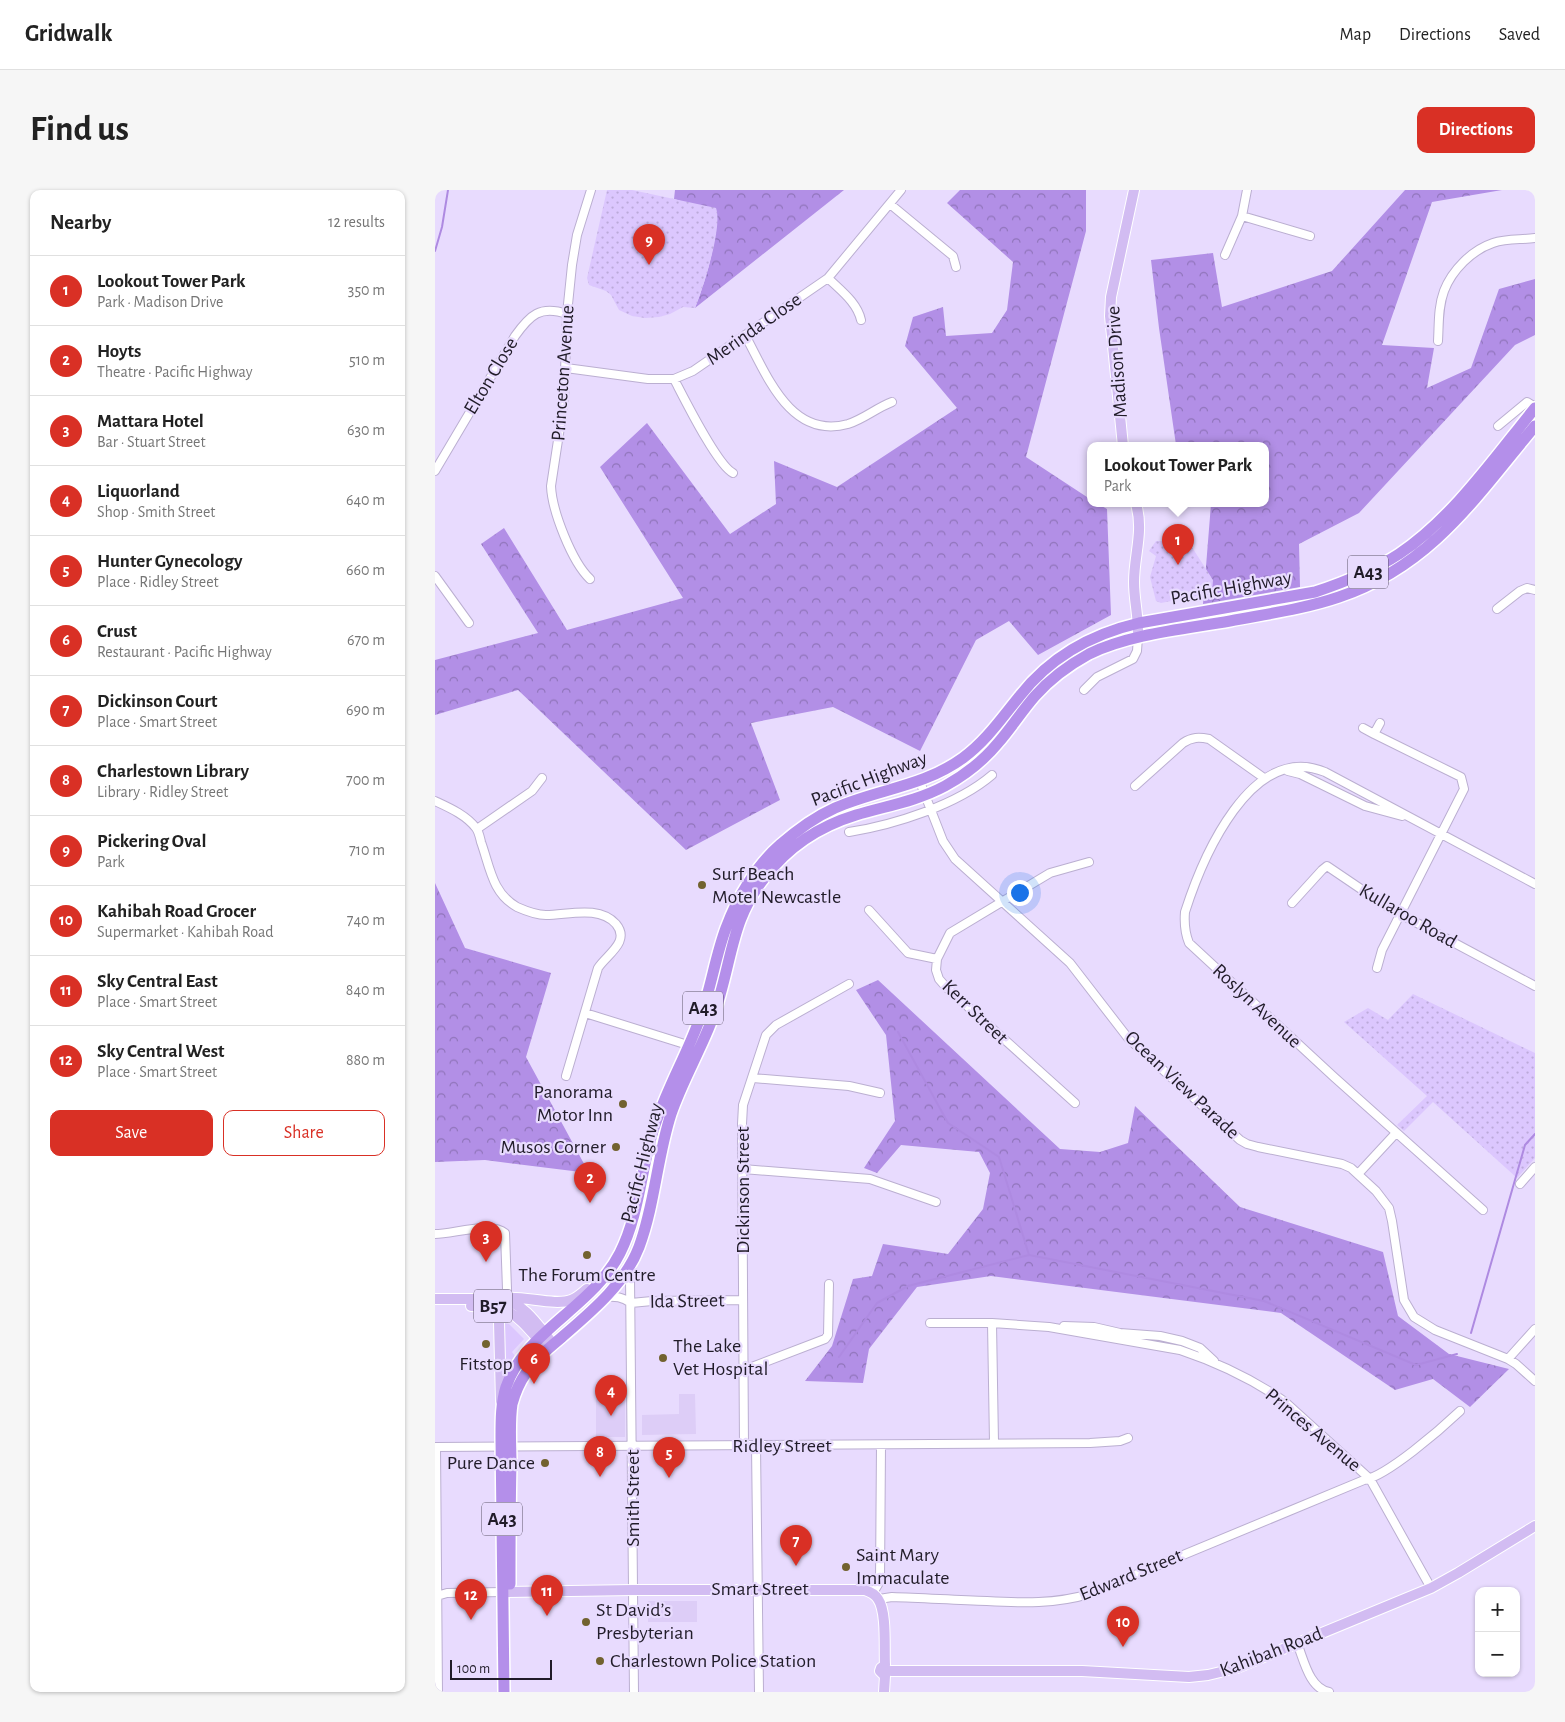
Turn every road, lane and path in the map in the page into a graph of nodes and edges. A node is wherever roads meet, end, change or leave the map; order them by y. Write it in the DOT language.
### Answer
graph roads {
  1 [pos="591,190"];
  2 [pos="901,190"];
  3 [pos="1134,190"];
  4 [pos="1247,190"];
  5 [pos="890,204"];
  6 [pos="1242,216"];
  7 [pos="1310,236"];
  8 [pos="1535,238"];
  9 [pos="1225,255"];
  10 [pos="956,267"];
  11 [pos="828,278"];
  12 [pos="567,314"];
  13 [pos="861,320"];
  14 [pos="745,335"];
  15 [pos="1438,341"];
  16 [pos="566,368"];
  17 [pos="674,379"];
  18 [pos="892,402"];
  19 [pos="1535,408"];
  20 [pos="1498,426"];
  21 [pos="1535,426"];
  22 [pos="1123,442"];
  23 [pos="435,471"];
  24 [pos="733,473"];
  25 [pos="1137,507"];
  26 [pos="435,576"];
  27 [pos="590,580"];
  28 [pos="1531,589"];
  29 [pos="1497,609"];
  30 [pos="469,623"];
  31 [pos="1139,623"];
  32 [pos="1138,637"];
  33 [pos="1084,690"];
  34 [pos="1380,724"];
  35 [pos="1363,728"];
  36 [pos="1375,734"];
  37 [pos="1286,770"];
  38 [pos="992,774"];
  39 [pos="542,778"];
  40 [pos="1265,778"];
  41 [pos="920,782"];
  42 [pos="1135,786"];
  43 [pos="925,795"];
  44 [pos="435,800"];
  45 [pos="931,810"];
  46 [pos="1406,816"];
  47 [pos="477,829"];
  48 [pos="849,832"];
  49 [pos="1441,834"];
  50 [pos="1089,862"];
  51 [pos="1535,884"];
  52 [pos="1001,902"];
  53 [pos="1293,903"];
  54 [pos="869,910"];
  55 [pos="1400,914"];
  56 [pos="937,959"];
  57 [pos="1377,968"];
  58 [pos="849,984"];
  59 [pos="1535,986"];
  60 [pos="585,1013"];
  61 [pos="688,1045"];
  62 [pos="700,1049"];
  63 [pos="566,1076"];
  64 [pos="753,1078"];
  65 [pos="880,1093"];
  66 [pos="1075,1103"];
  67 [pos="1396,1133"];
  68 [pos="1535,1168"];
  69 [pos="743,1170"];
  70 [pos="1358,1174"];
  71 [pos="1520,1184"];
  72 [pos="936,1202"];
  73 [pos="1483,1210"];
  74 [pos="435,1234"];
  75 [pos="633,1260"];
  76 [pos="605,1276"];
  77 [pos="829,1284"];
  78 [pos="605,1297"];
  79 [pos="503,1299"];
  80 [pos="435,1300"];
  81 [pos="743,1300"];
  82 [pos="631,1303"];
  83 [pos="435,1306"];
  84 [pos="485,1306"];
  85 [pos="992,1323"];
  86 [pos="930,1324"];
  87 [pos="1535,1329"];
  88 [pos="542,1337"];
  89 [pos="550,1347"];
  90 [pos="1508,1359"];
  91 [pos="743,1370"];
  92 [pos="1535,1380"];
  93 [pos="502,1404"];
  94 [pos="1460,1412"];
  95 [pos="1128,1438"];
  96 [pos="994,1443"];
  97 [pos="881,1445"];
  98 [pos="506,1446"];
  99 [pos="633,1446"];
  100 [pos="744,1446"];
  101 [pos="756,1446"];
  102 [pos="435,1447"];
  103 [pos="1371,1479"];
  104 [pos="1535,1526"];
  105 [pos="1431,1588"];
  106 [pos="758,1589"];
  107 [pos="633,1590"];
  108 [pos="507,1592"];
  109 [pos="437,1596"];
  110 [pos="876,1596"];
  111 [pos="1297,1643"];
  112 [pos="887,1671"];
  113 [pos="438,1692"];
  114 [pos="504,1692"];
  115 [pos="512,1692"];
  116 [pos="634,1692"];
  117 [pos="759,1692"];
  118 [pos="884,1692"];
  119 [pos="1329,1692"];
  1 -- 12 [label="street, Princeton Avenue"];
  2 -- 5 [label="street, Merinda Close"];
  3 -- 22 [label="main road, Madison Drive"];
  4 -- 6 [label="street"];
  5 -- 10 [label="street"];
  5 -- 11 [label="street, Merinda Close"];
  6 -- 7 [label="street"];
  6 -- 9 [label="street"];
  8 -- 15 [label="street"];
  11 -- 13 [label="street"];
  11 -- 14 [label="street, Merinda Close"];
  12 -- 16 [label="street, Princeton Avenue"];
  12 -- 23 [label="street, Elton Close"];
  14 -- 17 [label="street, Merinda Close"];
  14 -- 18 [label="street"];
  16 -- 17 [label="street, Merinda Close"];
  16 -- 27 [label="street, Princeton Avenue"];
  17 -- 24 [label="street"];
  19 -- 20 [label="street, Pacific Highway"];
  19 -- 31 [label="highway, Pacific Highway / A43"];
  21 -- 32 [label="highway, Pacific Highway / A43"];
  25 -- 31 [label="main road"];
  26 -- 30 [label="street"];
  28 -- 29 [label="street"];
  31 -- 32 [label="main road"];
  31 -- 41 [label="highway, Pacific Highway / A43"];
  32 -- 33 [label="street"];
  32 -- 43 [label="highway, Pacific Highway / A43"];
  34 -- 36 [label="street"];
  35 -- 36 [label="street"];
  36 -- 49 [label="street"];
  37 -- 40 [label="street, Roslyn Avenue"];
  37 -- 46 [label="street, Roslyn Avenue"];
  37 -- 46 [label="street, Roslyn Avenue"];
  38 -- 45 [label="street"];
  39 -- 47 [label="street"];
  40 -- 42 [label="street"];
  40 -- 67 [label="street, Roslyn Avenue"];
  41 -- 43 [label="street, Ocean View Parade"];
  41 -- 61 [label="highway, Pacific Highway / A43"];
  43 -- 45 [label="street, Ocean View Parade"];
  43 -- 62 [label="highway, Pacific Highway / A43"];
  44 -- 47 [label="street"];
  45 -- 48 [label="street"];
  45 -- 52 [label="street, Ocean View Parade"];
  46 -- 49 [label="street, Roslyn Avenue"];
  47 -- 60 [label="street"];
  49 -- 51 [label="street, Roslyn Avenue"];
  49 -- 55 [label="street"];
  50 -- 52 [label="street, Kerr Street"];
  52 -- 56 [label="street, Kerr Street"];
  52 -- 70 [label="street, Ocean View Parade"];
  53 -- 55 [label="street, Kullaroo Road"];
  54 -- 56 [label="street"];
  55 -- 57 [label="street"];
  55 -- 59 [label="street, Kullaroo Road"];
  56 -- 66 [label="street, Kerr Street"];
  58 -- 64 [label="street, Dickinson Street"];
  60 -- 61 [label="street"];
  60 -- 63 [label="street"];
  61 -- 62 [label="street"];
  61 -- 76 [label="highway, Pacific Highway / A43"];
  62 -- 75 [label="highway, Pacific Highway / A43"];
  64 -- 65 [label="street"];
  64 -- 69 [label="street, Dickinson Street"];
  67 -- 70 [label="street"];
  67 -- 73 [label="street, Roslyn Avenue"];
  68 -- 71 [label="street"];
  69 -- 72 [label="street"];
  69 -- 81 [label="street, Dickinson Street"];
  70 -- 90 [label="street, Ocean View Parade"];
  74 -- 79 [label="street"];
  75 -- 78 [label="highway, Pacific Highway / A43"];
  75 -- 82 [label="street, Smith Street"];
  76 -- 79 [label="main road"];
  76 -- 88 [label="highway, Pacific Highway / A43"];
  77 -- 91 [label="street"];
  78 -- 82 [label="street"];
  78 -- 89 [label="highway, Pacific Highway / A43"];
  79 -- 80 [label="main road, B57"];
  79 -- 88 [label="main road, B57"];
  81 -- 82 [label="street, Ida Street"];
  81 -- 91 [label="street, Dickinson Street"];
  82 -- 99 [label="street, Smith Street"];
  83 -- 84 [label="main road, B57"];
  84 -- 88 [label="main road, B57"];
  84 -- 93 [label="main road"];
  85 -- 86 [label="street, Princes Avenue"];
  85 -- 96 [label="street"];
  85 -- 103 [label="street, Princes Avenue"];
  87 -- 90 [label="street"];
  88 -- 89 [label="main road, B57"];
  88 -- 93 [label="highway, Pacific Highway / A43"];
  89 -- 98 [label="highway, Pacific Highway / A43"];
  90 -- 92 [label="street, Ocean View Parade"];
  91 -- 100 [label="street, Dickinson Street"];
  93 -- 98 [label="highway, Pacific Highway / A43"];
  94 -- 103 [label="street, Edward Street"];
  95 -- 96 [label="street, Ridley Street"];
  96 -- 97 [label="street, Ridley Street"];
  97 -- 101 [label="street, Ridley Street"];
  97 -- 110 [label="street"];
  98 -- 99 [label="street, Ridley Street"];
  98 -- 102 [label="street, Ridley Street"];
  98 -- 108 [label="highway, Pacific Highway / A43"];
  99 -- 100 [label="street, Ridley Street"];
  99 -- 107 [label="street, Smith Street"];
  100 -- 101 [label="street, Ridley Street"];
  101 -- 106 [label="street"];
  102 -- 109 [label="street"];
  103 -- 105 [label="street, Princes Avenue"];
  103 -- 110 [label="street, Edward Street"];
  104 -- 105 [label="main road, Kahibah Road"];
  105 -- 111 [label="main road, Kahibah Road"];
  106 -- 107 [label="main road, Smart Street"];
  106 -- 110 [label="main road, Smart Street"];
  106 -- 117 [label="street"];
  107 -- 108 [label="main road, Smart Street"];
  107 -- 116 [label="street, Smith Street"];
  108 -- 109 [label="street, Smart Street"];
  108 -- 114 [label="highway, Pacific Highway / A43"];
  108 -- 115 [label="highway, Pacific Highway / A43"];
  109 -- 113 [label="street"];
  110 -- 112 [label="main road"];
  111 -- 112 [label="main road, Kahibah Road"];
  111 -- 119 [label="street"];
  112 -- 118 [label="main road"];
}
